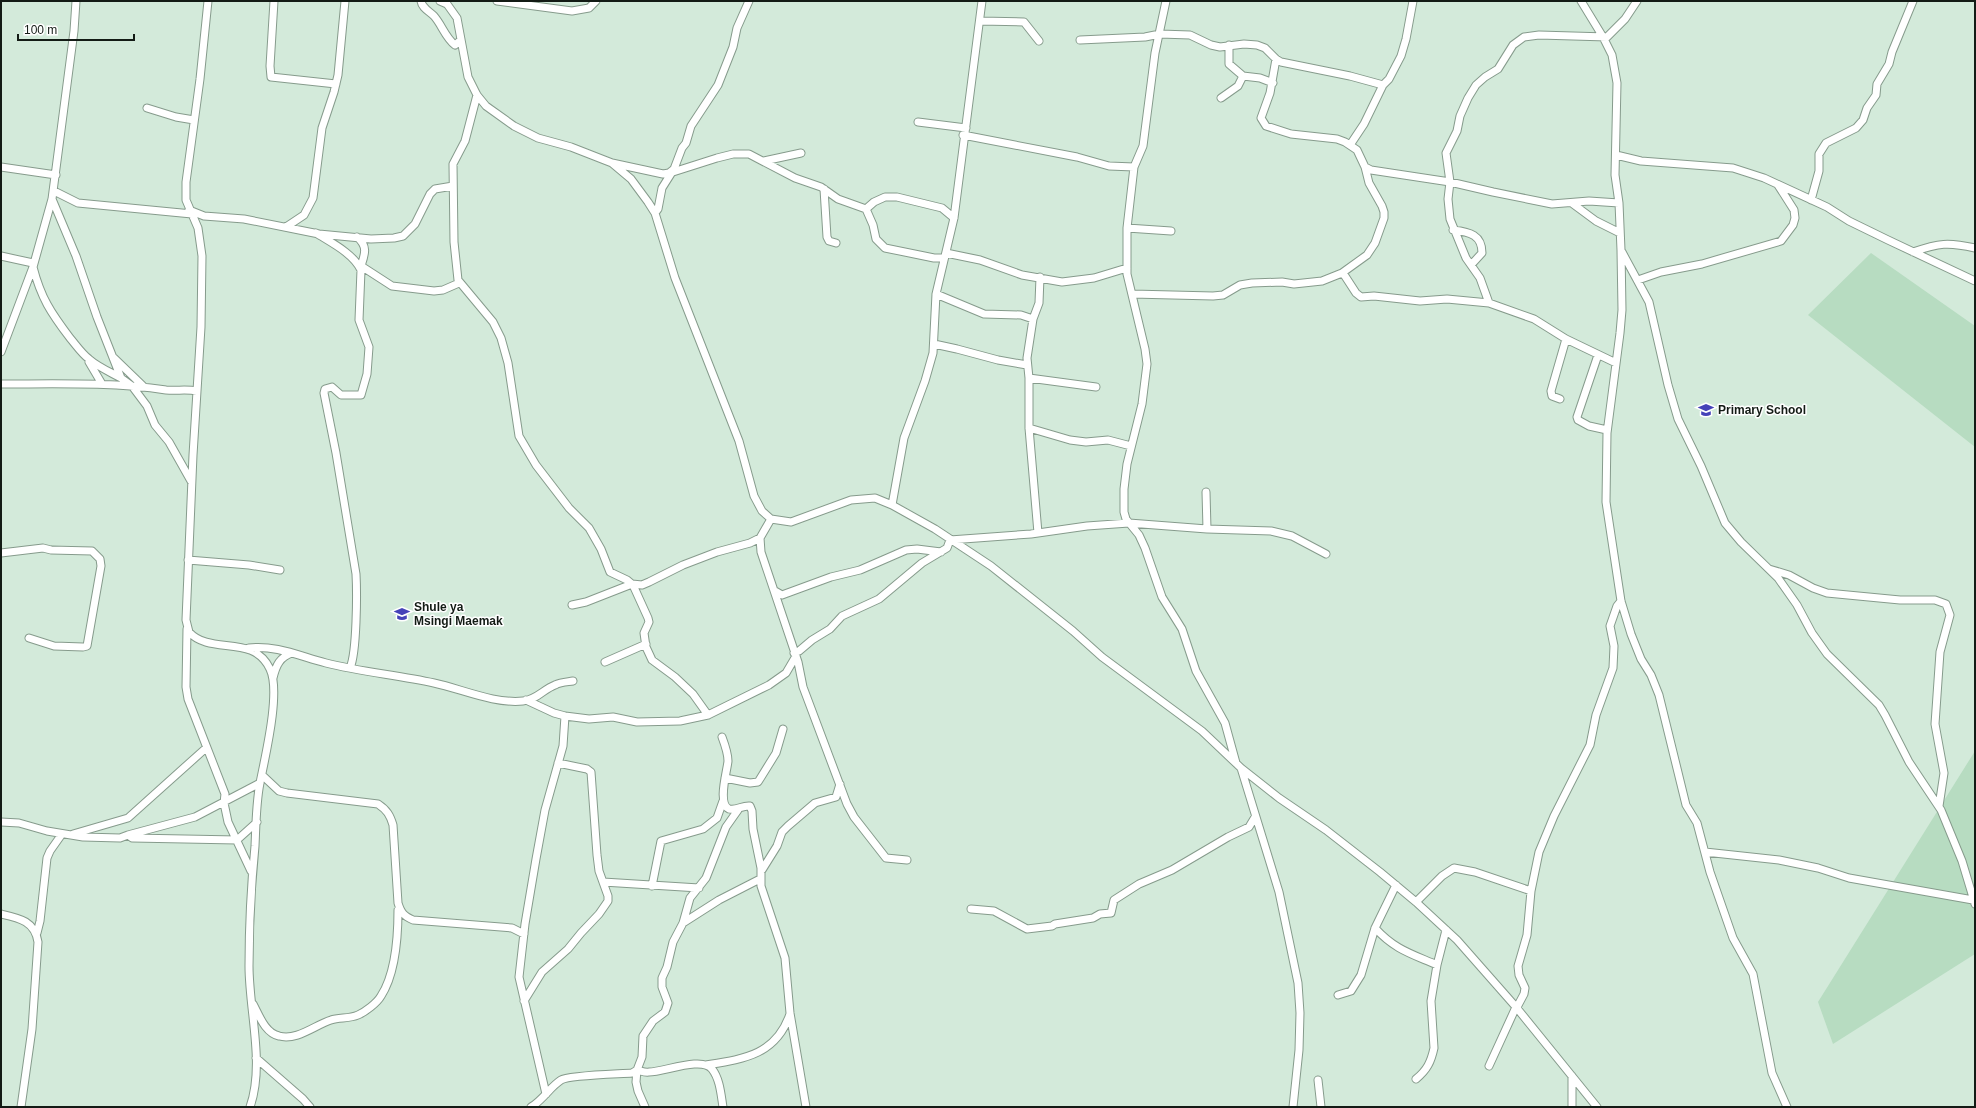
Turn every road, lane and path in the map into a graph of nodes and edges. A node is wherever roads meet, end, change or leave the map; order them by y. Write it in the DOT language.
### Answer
graph roads {
  1 [pos="76,1"];
  2 [pos="208,1"];
  3 [pos="274,1"];
  4 [pos="345,1"];
  5 [pos="421,1"];
  6 [pos="440,1"];
  7 [pos="497,1"];
  8 [pos="596,1"];
  9 [pos="749,1"];
  10 [pos="982,1"];
  11 [pos="1166,1"];
  12 [pos="1414,1"];
  13 [pos="1581,1"];
  14 [pos="1637,1"];
  15 [pos="1913,1"];
  16 [pos="980,21"];
  17 [pos="1160,34"];
  18 [pos="1603,37"];
  19 [pos="461,40"];
  20 [pos="1080,40"];
  21 [pos="1039,41"];
  22 [pos="1229,45"];
  23 [pos="1276,59"];
  24 [pos="1243,76"];
  25 [pos="1273,83"];
  26 [pos="336,84"];
  27 [pos="1383,85"];
  28 [pos="477,95"];
  29 [pos="1221,98"];
  30 [pos="148,108"];
  31 [pos="194,120"];
  32 [pos="918,122"];
  33 [pos="966,128"];
  34 [pos="963,135"];
  35 [pos="1350,145"];
  36 [pos="801,152"];
  37 [pos="1616,155"];
  38 [pos="764,161"];
  39 [pos="612,164"];
  40 [pos="1,167"];
  41 [pos="1364,167"];
  42 [pos="1134,168"];
  43 [pos="674,171"];
  44 [pos="56,175"];
  45 [pos="1450,182"];
  46 [pos="1778,185"];
  47 [pos="453,186"];
  48 [pos="824,189"];
  49 [pos="54,191"];
  50 [pos="52,199"];
  51 [pos="1811,200"];
  52 [pos="1619,203"];
  53 [pos="1573,204"];
  54 [pos="866,209"];
  55 [pos="191,212"];
  56 [pos="655,213"];
  57 [pos="954,218"];
  58 [pos="286,227"];
  59 [pos="1127,228"];
  60 [pos="1453,230"];
  61 [pos="1171,231"];
  62 [pos="316,233"];
  63 [pos="1620,233"];
  64 [pos="357,237"];
  65 [pos="836,243"];
  66 [pos="1975,248"];
  67 [pos="1621,250"];
  68 [pos="1913,252"];
  69 [pos="945,255"];
  70 [pos="1,256"];
  71 [pos="33,265"];
  72 [pos="360,265"];
  73 [pos="1471,265"];
  74 [pos="1127,268"];
  75 [pos="1343,273"];
  76 [pos="1040,277"];
  77 [pos="1638,280"];
  78 [pos="1975,281"];
  79 [pos="459,283"];
  80 [pos="936,294"];
  81 [pos="1132,294"];
  82 [pos="1489,303"];
  83 [pos="1033,318"];
  84 [pos="1566,339"];
  85 [pos="934,344"];
  86 [pos="1,352"];
  87 [pos="1598,355"];
  88 [pos="87,358"];
  89 [pos="114,358"];
  90 [pos="1616,363"];
  91 [pos="1027,365"];
  92 [pos="121,378"];
  93 [pos="1029,378"];
  94 [pos="1,384"];
  95 [pos="102,384"];
  96 [pos="132,386"];
  97 [pos="144,386"];
  98 [pos="1096,387"];
  99 [pos="197,391"];
  100 [pos="1560,399"];
  101 [pos="1029,428"];
  102 [pos="1607,430"];
  103 [pos="1131,446"];
  104 [pos="192,483"];
  105 [pos="1206,492"];
  106 [pos="892,505"];
  107 [pos="772,520"];
  108 [pos="1130,524"];
  109 [pos="1207,529"];
  110 [pos="1038,533"];
  111 [pos="760,538"];
  112 [pos="950,540"];
  113 [pos="941,552"];
  114 [pos="1,553"];
  115 [pos="1326,554"];
  116 [pos="188,560"];
  117 [pos="1767,568"];
  118 [pos="280,570"];
  119 [pos="632,584"];
  120 [pos="774,591"];
  121 [pos="1621,601"];
  122 [pos="572,605"];
  123 [pos="187,629"];
  124 [pos="30,638"];
  125 [pos="646,644"];
  126 [pos="246,648"];
  127 [pos="292,653"];
  128 [pos="795,654"];
  129 [pos="604,662"];
  130 [pos="350,668"];
  131 [pos="273,678"];
  132 [pos="573,681"];
  133 [pos="526,700"];
  134 [pos="708,715"];
  135 [pos="566,716"];
  136 [pos="783,729"];
  137 [pos="722,738"];
  138 [pos="206,748"];
  139 [pos="558,763"];
  140 [pos="1238,765"];
  141 [pos="262,775"];
  142 [pos="725,778"];
  143 [pos="260,783"];
  144 [pos="840,784"];
  145 [pos="723,800"];
  146 [pos="224,803"];
  147 [pos="1939,806"];
  148 [pos="726,808"];
  149 [pos="738,810"];
  150 [pos="1255,817"];
  151 [pos="1,822"];
  152 [pos="257,822"];
  153 [pos="726,826"];
  154 [pos="66,834"];
  155 [pos="128,835"];
  156 [pos="237,840"];
  157 [pos="1705,852"];
  158 [pos="907,860"];
  159 [pos="252,874"];
  160 [pos="761,876"];
  161 [pos="603,882"];
  162 [pos="1396,885"];
  163 [pos="652,886"];
  164 [pos="699,888"];
  165 [pos="1530,891"];
  166 [pos="1416,902"];
  167 [pos="1974,902"];
  168 [pos="398,903"];
  169 [pos="971,909"];
  170 [pos="1,914"];
  171 [pos="683,923"];
  172 [pos="1375,928"];
  173 [pos="1446,930"];
  174 [pos="37,933"];
  175 [pos="524,934"];
  176 [pos="1437,965"];
  177 [pos="1338,995"];
  178 [pos="252,1001"];
  179 [pos="524,1001"];
  180 [pos="1516,1008"];
  181 [pos="790,1013"];
  182 [pos="256,1058"];
  183 [pos="706,1065"];
  184 [pos="1489,1066"];
  185 [pos="637,1070"];
  186 [pos="1572,1076"];
  187 [pos="1416,1079"];
  188 [pos="1318,1080"];
  189 [pos="546,1094"];
  190 [pos="309,1106"];
  191 [pos="21,1107"];
  192 [pos="250,1107"];
  193 [pos="531,1107"];
  194 [pos="645,1107"];
  195 [pos="723,1107"];
  196 [pos="806,1107"];
  197 [pos="1293,1107"];
  198 [pos="1321,1107"];
  199 [pos="1572,1107"];
  200 [pos="1597,1107"];
  201 [pos="1787,1107"];
  1 -- 44 [label="street"];
  2 -- 31 [label="street"];
  3 -- 26 [label="street"];
  4 -- 26 [label="street"];
  5 -- 19 [label="street"];
  6 -- 19 [label="street"];
  7 -- 8 [label="street"];
  9 -- 43 [label="street"];
  10 -- 16 [label="street"];
  11 -- 17 [label="street"];
  12 -- 27 [label="street"];
  13 -- 18 [label="street"];
  14 -- 18 [label="street"];
  15 -- 51 [label="street"];
  16 -- 21 [label="street"];
  16 -- 33 [label="street"];
  17 -- 20 [label="street"];
  17 -- 22 [label="street"];
  17 -- 42 [label="street"];
  18 -- 37 [label="street"];
  18 -- 45 [label="street"];
  19 -- 28 [label="street"];
  22 -- 23 [label="street"];
  22 -- 24 [label="street"];
  23 -- 25 [label="street"];
  23 -- 27 [label="street"];
  24 -- 25 [label="street"];
  24 -- 29 [label="street"];
  25 -- 35 [label="street"];
  26 -- 58 [label="street"];
  27 -- 35 [label="street"];
  28 -- 39 [label="street"];
  28 -- 47 [label="street"];
  30 -- 31 [label="street"];
  31 -- 55 [label="street"];
  32 -- 33 [label="street"];
  33 -- 34 [label="street"];
  34 -- 42 [label="street"];
  34 -- 57 [label="street"];
  35 -- 41 [label="street"];
  36 -- 38 [label="street"];
  37 -- 46 [label="street"];
  37 -- 52 [label="street"];
  38 -- 43 [label="street"];
  38 -- 48 [label="street"];
  39 -- 43 [label="street"];
  39 -- 56 [label="street"];
  40 -- 44 [label="street"];
  41 -- 45 [label="street"];
  41 -- 75 [label="street"];
  42 -- 59 [label="street"];
  43 -- 56 [label="street"];
  44 -- 49 [label="street"];
  45 -- 53 [label="street"];
  45 -- 60 [label="street"];
  46 -- 51 [label="street"];
  46 -- 77 [label="street"];
  47 -- 64 [label="street"];
  47 -- 79 [label="street"];
  48 -- 54 [label="street"];
  48 -- 65 [label="street"];
  49 -- 50 [label="street"];
  49 -- 55 [label="street"];
  50 -- 71 [label="street"];
  50 -- 89 [label="street"];
  51 -- 68 [label="street"];
  52 -- 53 [label="street"];
  52 -- 63 [label="street"];
  53 -- 63 [label="street"];
  54 -- 57 [label="street"];
  54 -- 69 [label="street"];
  55 -- 58 [label="street"];
  55 -- 99 [label="street"];
  56 -- 107 [label="street"];
  57 -- 69 [label="street"];
  58 -- 62 [label="street"];
  59 -- 61 [label="street"];
  59 -- 74 [label="street"];
  60 -- 73 [label="street"];
  60 -- 73 [label="street"];
  62 -- 64 [label="street"];
  62 -- 72 [label="street"];
  63 -- 67 [label="street"];
  64 -- 72 [label="street"];
  66 -- 68 [label="street"];
  67 -- 77 [label="street"];
  67 -- 90 [label="street"];
  68 -- 78 [label="street"];
  69 -- 76 [label="street"];
  69 -- 80 [label="street"];
  70 -- 71 [label="street"];
  71 -- 86 [label="street"];
  71 -- 88 [label="street"];
  72 -- 79 [label="street"];
  72 -- 130 [label="street"];
  73 -- 82 [label="street"];
  74 -- 76 [label="street"];
  74 -- 81 [label="street"];
  75 -- 81 [label="street"];
  75 -- 82 [label="street"];
  76 -- 83 [label="street"];
  77 -- 117 [label="street"];
  79 -- 119 [label="street"];
  80 -- 83 [label="street"];
  80 -- 85 [label="street"];
  81 -- 103 [label="street"];
  82 -- 84 [label="street"];
  83 -- 91 [label="street"];
  84 -- 87 [label="street"];
  84 -- 100 [label="street"];
  85 -- 91 [label="street"];
  85 -- 106 [label="street"];
  87 -- 90 [label="street"];
  87 -- 102 [label="street"];
  88 -- 92 [label="street"];
  88 -- 95 [label="street"];
  89 -- 92 [label="street"];
  89 -- 97 [label="street"];
  90 -- 102 [label="street"];
  91 -- 93 [label="street"];
  92 -- 96 [label="street"];
  93 -- 98 [label="street"];
  93 -- 101 [label="street"];
  94 -- 95 [label="street"];
  95 -- 96 [label="street"];
  96 -- 97 [label="street"];
  96 -- 104 [label="street"];
  97 -- 99 [label="street"];
  99 -- 104 [label="street"];
  101 -- 103 [label="street"];
  101 -- 110 [label="street"];
  102 -- 121 [label="street"];
  103 -- 108 [label="street"];
  104 -- 116 [label="street"];
  105 -- 109 [label="street"];
  106 -- 107 [label="street"];
  106 -- 112 [label="street"];
  107 -- 111 [label="street"];
  108 -- 109 [label="street"];
  108 -- 110 [label="street"];
  108 -- 140 [label="street"];
  109 -- 115 [label="street"];
  110 -- 112 [label="street"];
  111 -- 119 [label="street"];
  111 -- 120 [label="street"];
  112 -- 113 [label="street"];
  112 -- 140 [label="street"];
  113 -- 120 [label="street"];
  113 -- 128 [label="street"];
  114 -- 124 [label="street"];
  116 -- 118 [label="street"];
  116 -- 123 [label="street"];
  117 -- 147 [label="street"];
  117 -- 147 [label="street"];
  119 -- 122 [label="street"];
  119 -- 125 [label="street"];
  120 -- 128 [label="street"];
  121 -- 157 [label="street"];
  121 -- 165 [label="street"];
  123 -- 126 [label="street"];
  123 -- 138 [label="street"];
  125 -- 129 [label="street"];
  125 -- 134 [label="street"];
  126 -- 127 [label="street"];
  126 -- 131 [label="street"];
  127 -- 130 [label="street"];
  127 -- 131 [label="street"];
  128 -- 134 [label="street"];
  128 -- 144 [label="street"];
  130 -- 133 [label="street"];
  131 -- 141 [label="street"];
  132 -- 133 [label="street"];
  133 -- 135 [label="street"];
  134 -- 135 [label="street"];
  135 -- 139 [label="street"];
  136 -- 142 [label="street"];
  137 -- 142 [label="street"];
  138 -- 146 [label="street"];
  138 -- 154 [label="street"];
  139 -- 161 [label="street"];
  139 -- 175 [label="street"];
  140 -- 150 [label="street"];
  140 -- 162 [label="street"];
  141 -- 143 [label="street"];
  141 -- 168 [label="street"];
  142 -- 145 [label="street"];
  143 -- 146 [label="street"];
  143 -- 152 [label="street"];
  144 -- 158 [label="street"];
  144 -- 160 [label="street"];
  145 -- 148 [label="street"];
  145 -- 163 [label="street"];
  146 -- 155 [label="street"];
  146 -- 156 [label="street"];
  147 -- 167 [label="street"];
  148 -- 149 [label="street"];
  148 -- 153 [label="street"];
  149 -- 153 [label="street"];
  149 -- 160 [label="street"];
  150 -- 169 [label="street"];
  150 -- 197 [label="street"];
  151 -- 154 [label="street"];
  152 -- 156 [label="street"];
  152 -- 159 [label="street"];
  153 -- 164 [label="street"];
  154 -- 155 [label="street"];
  154 -- 174 [label="street"];
  155 -- 156 [label="street"];
  156 -- 159 [label="street"];
  157 -- 167 [label="street"];
  157 -- 201 [label="street"];
  159 -- 178 [label="street"];
  160 -- 171 [label="street"];
  160 -- 181 [label="street"];
  161 -- 163 [label="street"];
  161 -- 179 [label="street"];
  162 -- 166 [label="street"];
  162 -- 172 [label="street"];
  163 -- 164 [label="street"];
  164 -- 171 [label="street"];
  165 -- 166 [label="street"];
  165 -- 180 [label="street"];
  166 -- 173 [label="street"];
  168 -- 175 [label="street"];
  168 -- 178 [label="street"];
  170 -- 174 [label="street"];
  171 -- 185 [label="street"];
  172 -- 176 [label="street"];
  172 -- 177 [label="street"];
  173 -- 176 [label="street"];
  173 -- 180 [label="street"];
  174 -- 191 [label="street"];
  175 -- 179 [label="street"];
  176 -- 187 [label="street"];
  178 -- 182 [label="street"];
  179 -- 189 [label="street"];
  180 -- 184 [label="street"];
  180 -- 186 [label="street"];
  181 -- 183 [label="street"];
  181 -- 196 [label="street"];
  182 -- 190 [label="street"];
  182 -- 192 [label="street"];
  183 -- 185 [label="street"];
  183 -- 195 [label="street"];
  185 -- 189 [label="street"];
  185 -- 194 [label="street"];
  186 -- 199 [label="street"];
  186 -- 200 [label="street"];
  188 -- 198 [label="street"];
  189 -- 193 [label="street"];
}
